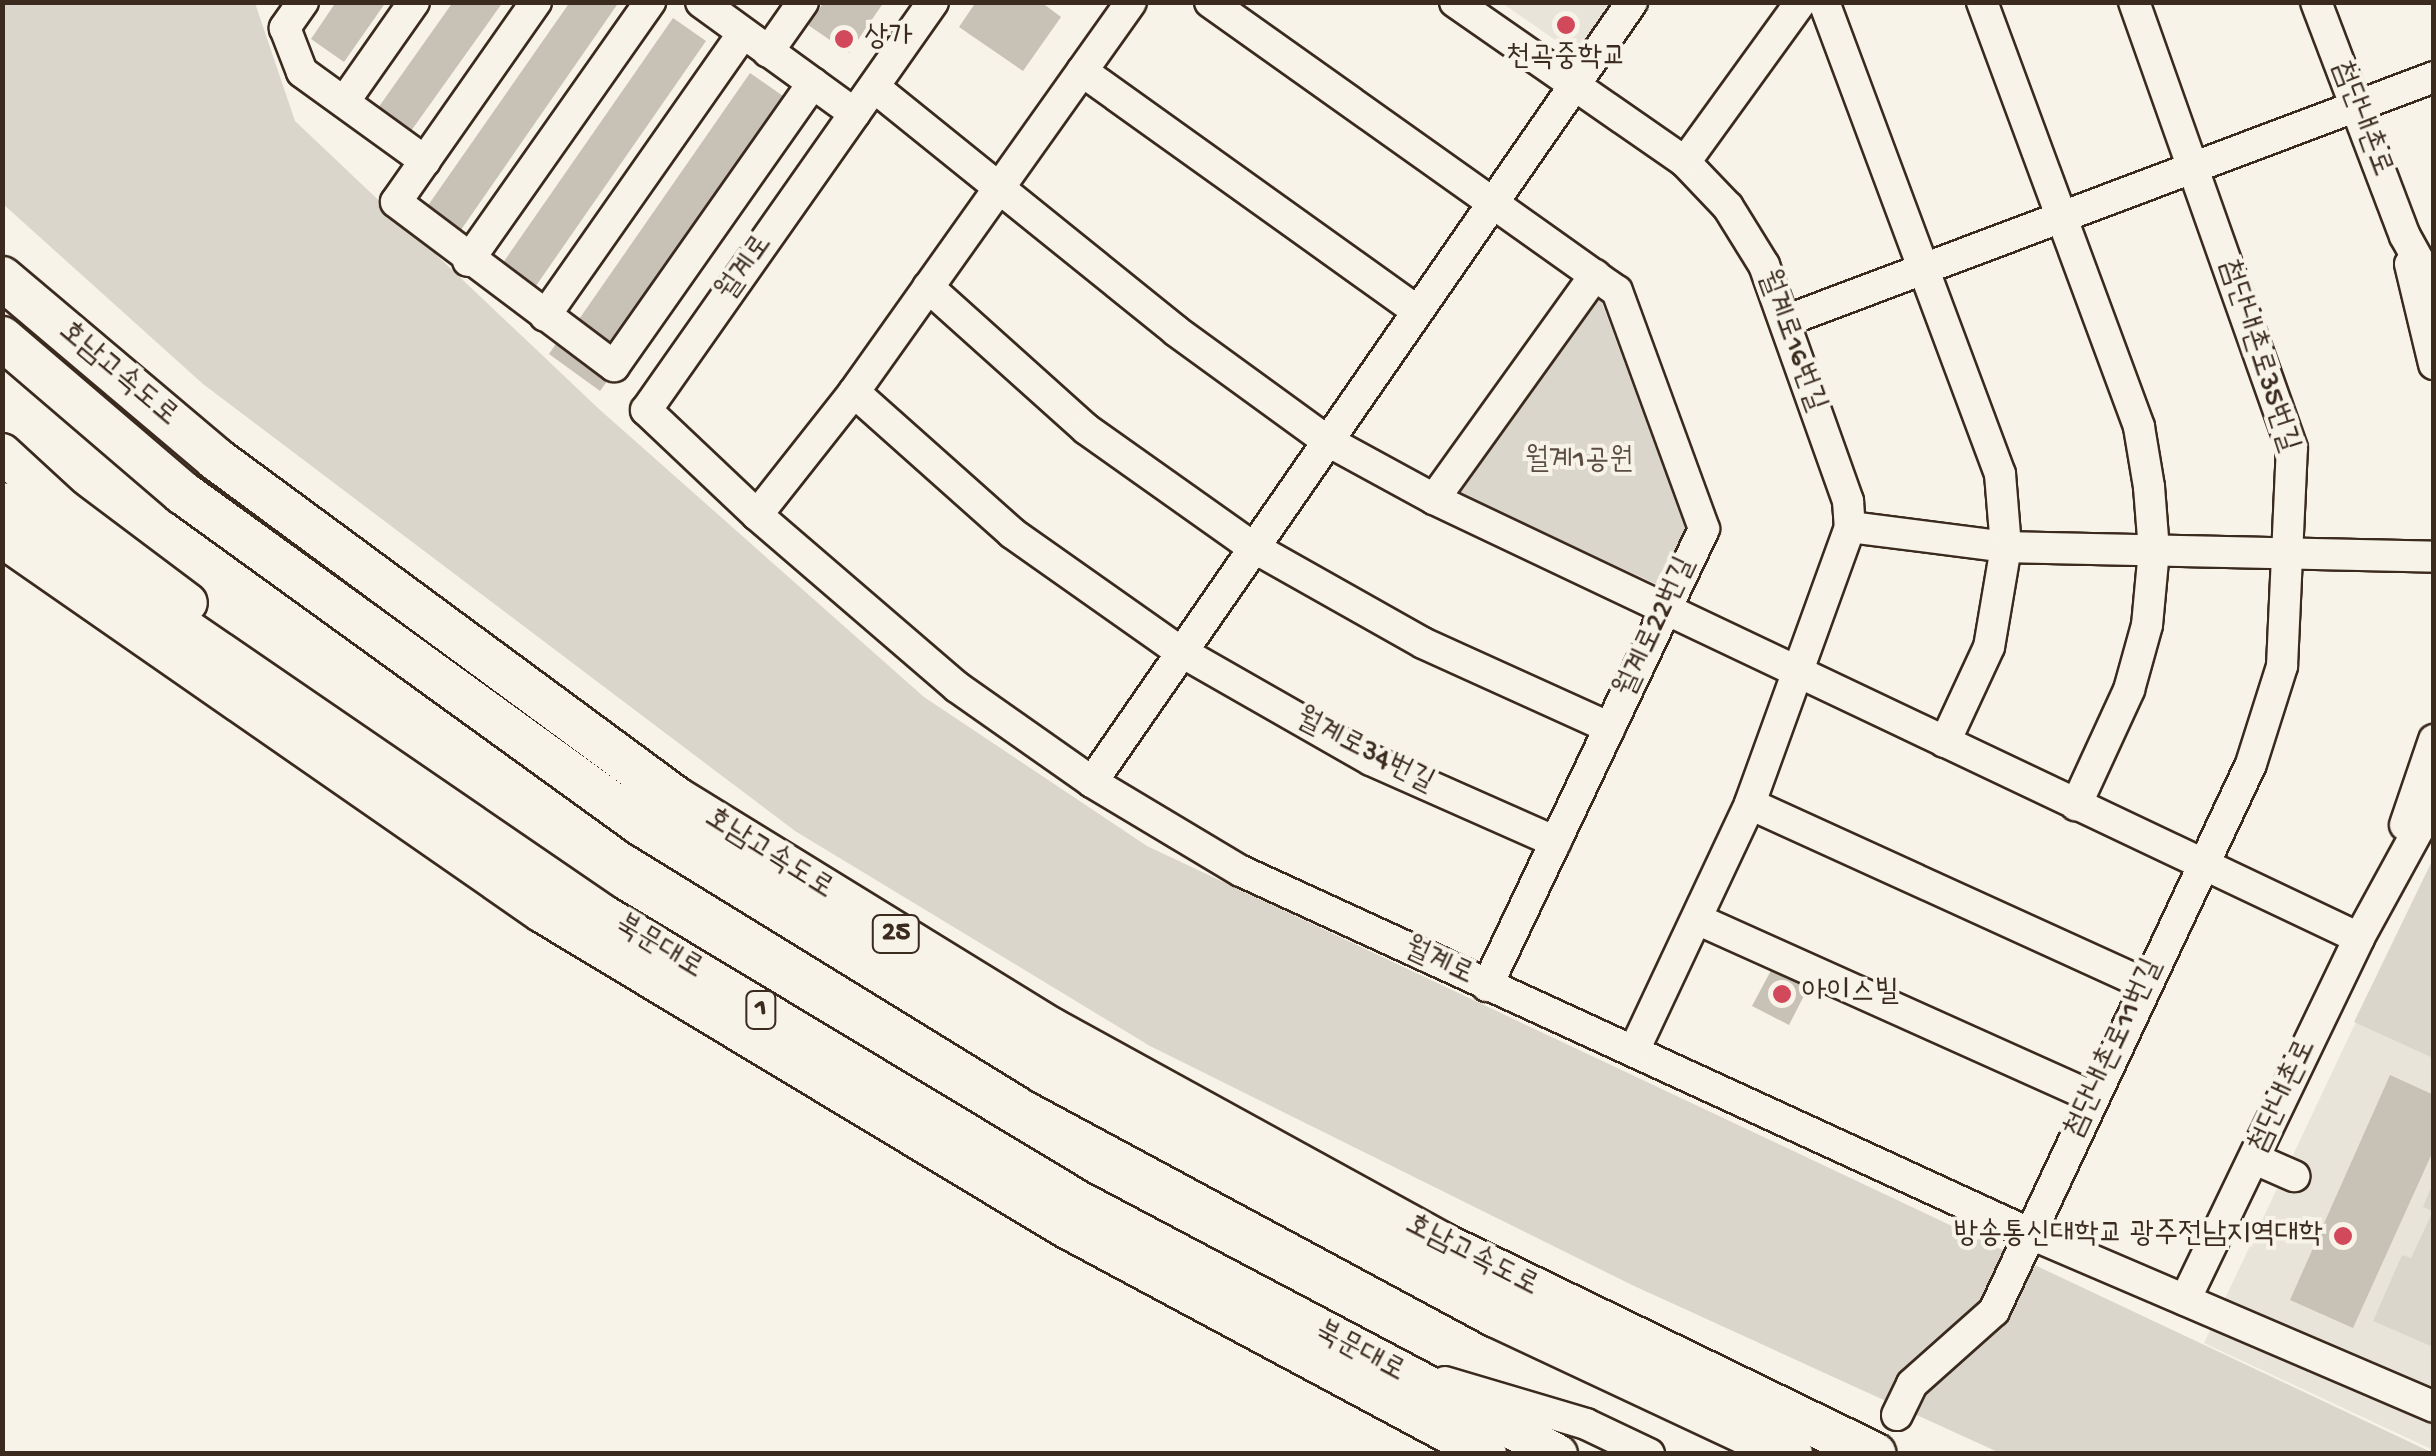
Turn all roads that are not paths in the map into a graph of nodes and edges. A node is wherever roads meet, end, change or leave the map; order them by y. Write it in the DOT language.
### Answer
graph roads {
  1 [pos="304,2"];
  2 [pos="414,2"];
  3 [pos="536,2"];
  4 [pos="650,2"];
  5 [pos="701,2"];
  6 [pos="803,2"];
  7 [pos="934,2"];
  8 [pos="1131,2"];
  9 [pos="1210,2"];
  10 [pos="1455,2"];
  11 [pos="1632,2"];
  12 [pos="1801,2"];
  13 [pos="1824,2"];
  14 [pos="1982,2"];
  15 [pos="2134,2"];
  16 [pos="2316,2"];
  17 [pos="742,33"];
  18 [pos="768,52"];
  19 [pos="1082,70"];
  20 [pos="2434,76"];
  21 [pos="812,84"];
  22 [pos="1574,86"];
  23 [pos="874,87"];
  24 [pos="344,102"];
  25 [pos="2355,106"];
  26 [pos="855,114"];
  27 [pos="425,160"];
  28 [pos="1685,162"];
  29 [pos="2194,166"];
  30 [pos="1000,186"];
  31 [pos="1492,203"];
  32 [pos="2059,217"];
  33 [pos="2405,236"];
  34 [pos="468,262"];
  35 [pos="1923,268"];
  36 [pos="1595,275"];
  37 [pos="2,278"];
  38 [pos="928,287"];
  39 [pos="2434,288"];
  40 [pos="1416,310"];
  41 [pos="545,316"];
  42 [pos="1785,320"];
  43 [pos="2,338"];
  44 [pos="2434,364"];
  45 [pos="854,392"];
  46 [pos="1326,440"];
  47 [pos="2,453"];
  48 [pos="1434,499"];
  49 [pos="2,502"];
  50 [pos="758,515"];
  51 [pos="1850,526"];
  52 [pos="2,538"];
  53 [pos="1251,546"];
  54 [pos="2006,547"];
  55 [pos="2154,550"];
  56 [pos="2291,550"];
  57 [pos="2434,557"];
  58 [pos="2,570"];
  59 [pos="1667,607"];
  60 [pos="1178,650"];
  61 [pos="179,665"];
  62 [pos="1798,672"];
  63 [pos="246,674"];
  64 [pos="1610,728"];
  65 [pos="2434,740"];
  66 [pos="1946,742"];
  67 [pos="1092,782"];
  68 [pos="2434,801"];
  69 [pos="1750,804"];
  70 [pos="2076,805"];
  71 [pos="1556,842"];
  72 [pos="2204,866"];
  73 [pos="2381,894"];
  74 [pos="1699,920"];
  75 [pos="2358,938"];
  76 [pos="2144,984"];
  77 [pos="1487,986"];
  78 [pos="1634,1051"];
  79 [pos="2091,1096"];
  80 [pos="2255,1159"];
  81 [pos="2294,1176"];
  82 [pos="2031,1234"];
  83 [pos="2184,1300"];
  84 [pos="1368,1358"];
  85 [pos="2434,1406"];
  86 [pos="1897,1416"];
  87 [pos="1468,1449"];
  88 [pos="1558,1454"];
  89 [pos="1650,1454"];
  90 [pos="1792,1454"];
  91 [pos="1875,1454"];
  1 -- 24 [label="street"];
  2 -- 24 [label="street"];
  3 -- 27 [label="street"];
  4 -- 34 [label="street"];
  5 -- 17 [label="street"];
  6 -- 18 [label="street"];
  7 -- 23 [label="street, 월계로"];
  8 -- 19 [label="street"];
  9 -- 31 [label="street"];
  10 -- 22 [label="street, 월계로16번길"];
  11 -- 22 [label="street"];
  12 -- 28 [label="street"];
  13 -- 35 [label="street"];
  14 -- 32 [label="street"];
  15 -- 29 [label="street, 첨단내촌로35번길"];
  16 -- 25 [label="street, 첨단내촌로"];
  17 -- 18 [label="street"];
  17 -- 41 [label="street"];
  18 -- 21 [label="street"];
  19 -- 30 [label="street"];
  19 -- 40 [label="street"];
  20 -- 25 [label="street"];
  21 -- 26 [label="street"];
  21 -- 41 [label="street"];
  22 -- 28 [label="street, 월계로16번길"];
  22 -- 31 [label="street"];
  23 -- 26 [label="street, 월계로"];
  23 -- 30 [label="street"];
  24 -- 27 [label="street"];
  25 -- 29 [label="street"];
  25 -- 33 [label="street, 첨단내촌로"];
  26 -- 50 [label="street, 월계로"];
  27 -- 34 [label="street"];
  28 -- 42 [label="street, 월계로16번길"];
  29 -- 32 [label="street"];
  29 -- 56 [label="street, 첨단내촌로35번길"];
  30 -- 38 [label="street"];
  30 -- 46 [label="street"];
  31 -- 36 [label="street, 월계로22번길"];
  31 -- 40 [label="street"];
  32 -- 35 [label="street"];
  32 -- 55 [label="street"];
  33 -- 39 [label="street"];
  33 -- 44 [label="street"];
  34 -- 41 [label="street"];
  35 -- 42 [label="street"];
  35 -- 54 [label="street"];
  36 -- 48 [label="street"];
  36 -- 59 [label="street, 월계로22번길"];
  37 -- 91 [label="highway, 호남고속도로 / 25"];
  38 -- 45 [label="street"];
  38 -- 53 [label="street"];
  40 -- 46 [label="street"];
  42 -- 51 [label="street, 월계로16번길"];
  43 -- 90 [label="highway, 호남고속도로 / 25"];
  45 -- 50 [label="street"];
  45 -- 60 [label="street, 월계로34번길"];
  46 -- 48 [label="street"];
  46 -- 53 [label="street"];
  47 -- 63 [label="main road"];
  48 -- 59 [label="street"];
  49 -- 63 [label="main road, 북문대로 / 1"];
  50 -- 67 [label="street, 월계로"];
  51 -- 54 [label="street"];
  51 -- 62 [label="street"];
  52 -- 61 [label="main road, 북문대로 / 1"];
  53 -- 60 [label="street"];
  53 -- 64 [label="street"];
  54 -- 55 [label="street"];
  54 -- 66 [label="street"];
  55 -- 56 [label="street"];
  55 -- 70 [label="street"];
  56 -- 57 [label="street"];
  56 -- 72 [label="street, 첨단내촌로11번길"];
  58 -- 61 [label="main road"];
  59 -- 62 [label="street"];
  59 -- 64 [label="street, 월계로22번길"];
  60 -- 67 [label="street"];
  60 -- 71 [label="street, 월계로34번길"];
  61 -- 87 [label="main road, 북문대로 / 1"];
  62 -- 66 [label="street"];
  62 -- 69 [label="street"];
  63 -- 84 [label="main road, 북문대로 / 1"];
  64 -- 71 [label="street, 월계로22번길"];
  65 -- 73 [label="street"];
  66 -- 70 [label="street"];
  67 -- 77 [label="street, 월계로"];
  68 -- 73 [label="street"];
  69 -- 74 [label="street"];
  69 -- 76 [label="street"];
  70 -- 72 [label="street"];
  71 -- 77 [label="street, 월계로22번길"];
  72 -- 75 [label="street"];
  72 -- 76 [label="street, 첨단내촌로11번길"];
  73 -- 75 [label="street, 첨단내촌로"];
  74 -- 78 [label="street"];
  74 -- 79 [label="street"];
  75 -- 80 [label="street, 첨단내촌로"];
  76 -- 79 [label="street, 첨단내촌로11번길"];
  77 -- 78 [label="street, 월계로"];
  78 -- 82 [label="street, 월계로"];
  79 -- 82 [label="street, 첨단내촌로11번길"];
  80 -- 81 [label="street"];
  80 -- 83 [label="street, 첨단내촌로"];
  82 -- 83 [label="street, 월계로"];
  82 -- 86 [label="street, 첨단내촌로11번길"];
  83 -- 85 [label="street, 월계로"];
  84 -- 88 [label="main road, 북문대로 / 1"];
  84 -- 89 [label="street"];
}
